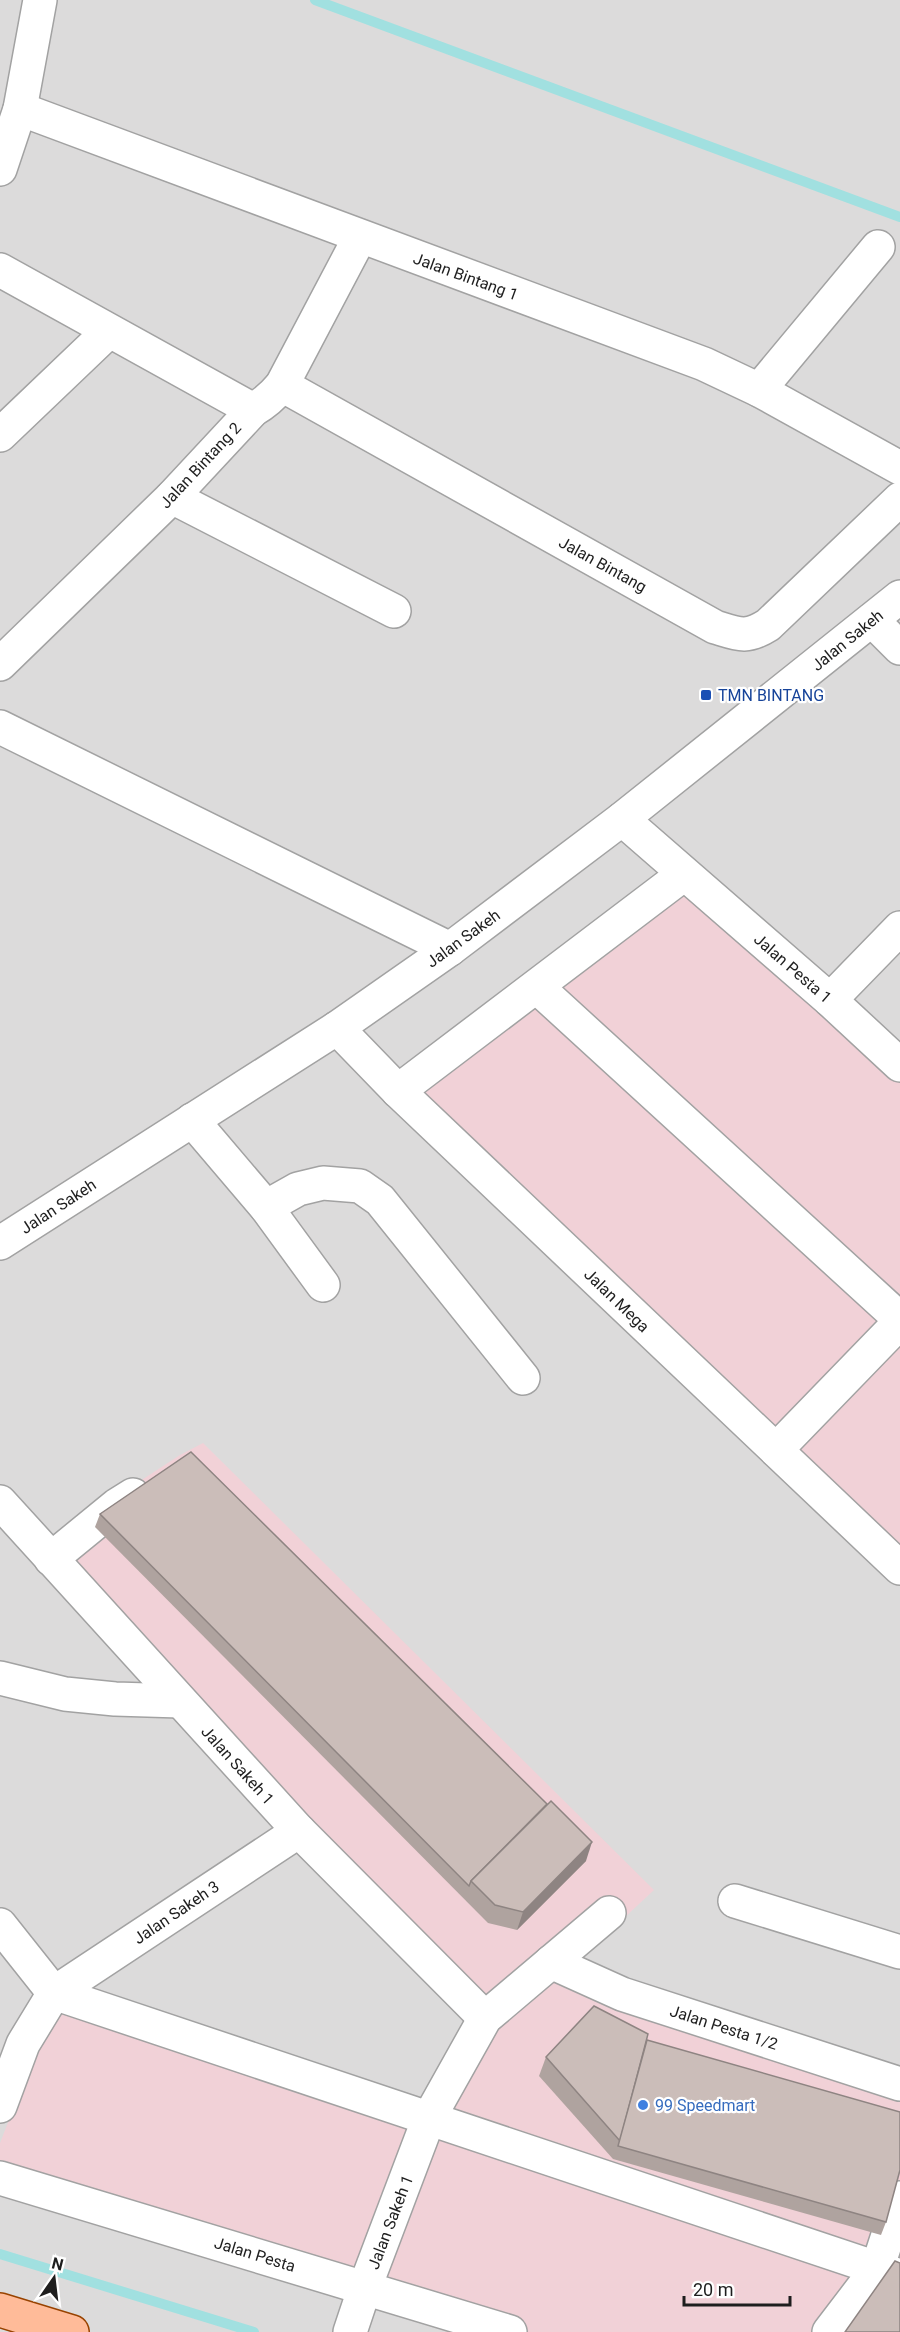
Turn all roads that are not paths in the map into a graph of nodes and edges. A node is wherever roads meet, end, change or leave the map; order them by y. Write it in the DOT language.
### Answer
graph roads {
  1 [pos="40,0"];
  2 [pos="20,110"];
  3 [pos="0,169"];
  4 [pos="360,237"];
  5 [pos="878,247"];
  6 [pos="0,270"];
  7 [pos="109,331"];
  8 [pos="282,385"];
  9 [pos="759,390"];
  10 [pos="253,410"];
  11 [pos="0,435"];
  12 [pos="900,468"];
  13 [pos="172,497"];
  14 [pos="900,499"];
  15 [pos="900,597"];
  16 [pos="394,611"];
  17 [pos="872,620"];
  18 [pos="900,648"];
  19 [pos="0,664"];
  20 [pos="0,727"];
  21 [pos="622,819"];
  22 [pos="684,874"];
  23 [pos="900,928"];
  24 [pos="450,949"];
  25 [pos="537,987"];
  26 [pos="830,1000"];
  27 [pos="337,1028"];
  28 [pos="900,1065"];
  29 [pos="398,1091"];
  30 [pos="192,1120"];
  31 [pos="266,1207"];
  32 [pos="0,1243"];
  33 [pos="323,1285"];
  34 [pos="900,1321"];
  35 [pos="523,1378"];
  36 [pos="776,1450"];
  37 [pos="157,1480"];
  38 [pos="0,1502"];
  39 [pos="51,1559"];
  40 [pos="900,1568"];
  41 [pos="0,1678"];
  42 [pos="180,1701"];
  43 [pos="299,1831"];
  44 [pos="735,1901"];
  45 [pos="609,1913"];
  46 [pos="0,1925"];
  47 [pos="900,1952"];
  48 [pos="551,1962"];
  49 [pos="54,1993"];
  50 [pos="485,2018"];
  51 [pos="900,2084"];
  52 [pos="0,2106"];
  53 [pos="429,2118"];
  54 [pos="0,2178"];
  55 [pos="900,2198"];
  56 [pos="888,2272"];
  57 [pos="365,2287"];
  58 [pos="0,2310"];
  59 [pos="72,2332"];
  60 [pos="350,2332"];
  61 [pos="510,2332"];
  62 [pos="829,2332"];
  1 -- 2 [label="street"];
  2 -- 3 [label="street"];
  2 -- 4 [label="street, Jalan Bintang 1"];
  4 -- 8 [label="street, Jalan Bintang 2"];
  4 -- 9 [label="street, Jalan Bintang 1"];
  5 -- 9 [label="street"];
  6 -- 7 [label="street"];
  7 -- 10 [label="street"];
  7 -- 11 [label="street"];
  8 -- 10 [label="street, Jalan Bintang 2"];
  8 -- 14 [label="street, Jalan Bintang"];
  9 -- 12 [label="street, Jalan Bintang 1"];
  10 -- 13 [label="street, Jalan Bintang 2"];
  13 -- 16 [label="street"];
  13 -- 19 [label="street, Jalan Bintang 2"];
  15 -- 17 [label="street, Jalan Sakeh"];
  17 -- 18 [label="street"];
  17 -- 21 [label="street, Jalan Sakeh"];
  20 -- 24 [label="street"];
  21 -- 22 [label="street, Jalan Pesta 1"];
  21 -- 24 [label="street, Jalan Sakeh"];
  22 -- 25 [label="street"];
  22 -- 26 [label="street, Jalan Pesta 1"];
  23 -- 26 [label="street"];
  24 -- 27 [label="street, Jalan Sakeh"];
  25 -- 29 [label="street"];
  25 -- 34 [label="street"];
  26 -- 28 [label="street, Jalan Pesta 1"];
  27 -- 29 [label="street, Jalan Mega"];
  27 -- 30 [label="street, Jalan Sakeh"];
  29 -- 36 [label="street, Jalan Mega"];
  30 -- 31 [label="street"];
  30 -- 32 [label="street, Jalan Sakeh"];
  31 -- 33 [label="street"];
  31 -- 35 [label="street"];
  34 -- 36 [label="street"];
  36 -- 40 [label="street, Jalan Mega"];
  37 -- 39 [label="street"];
  38 -- 39 [label="street, Jalan Sakeh 1"];
  39 -- 42 [label="street, Jalan Sakeh 1"];
  41 -- 42 [label="street"];
  42 -- 43 [label="street, Jalan Sakeh 1"];
  43 -- 49 [label="street, Jalan Sakeh 3"];
  43 -- 50 [label="street, Jalan Sakeh 1"];
  44 -- 47 [label="street"];
  45 -- 48 [label="street, Jalan Sakeh 1"];
  46 -- 49 [label="street"];
  48 -- 50 [label="street, Jalan Sakeh 1"];
  48 -- 51 [label="street, Jalan Pesta 1/2"];
  49 -- 52 [label="street, Jalan Sakeh 3"];
  49 -- 53 [label="street"];
  50 -- 53 [label="street, Jalan Sakeh 1"];
  53 -- 56 [label="street"];
  53 -- 57 [label="street, Jalan Sakeh 1"];
  54 -- 57 [label="street, Jalan Pesta"];
  55 -- 56 [label="street"];
  56 -- 62 [label="street"];
  57 -- 60 [label="street, Jalan Sakeh 1"];
  57 -- 61 [label="street, Jalan Pesta"];
  58 -- 59 [label="main road"];
}
